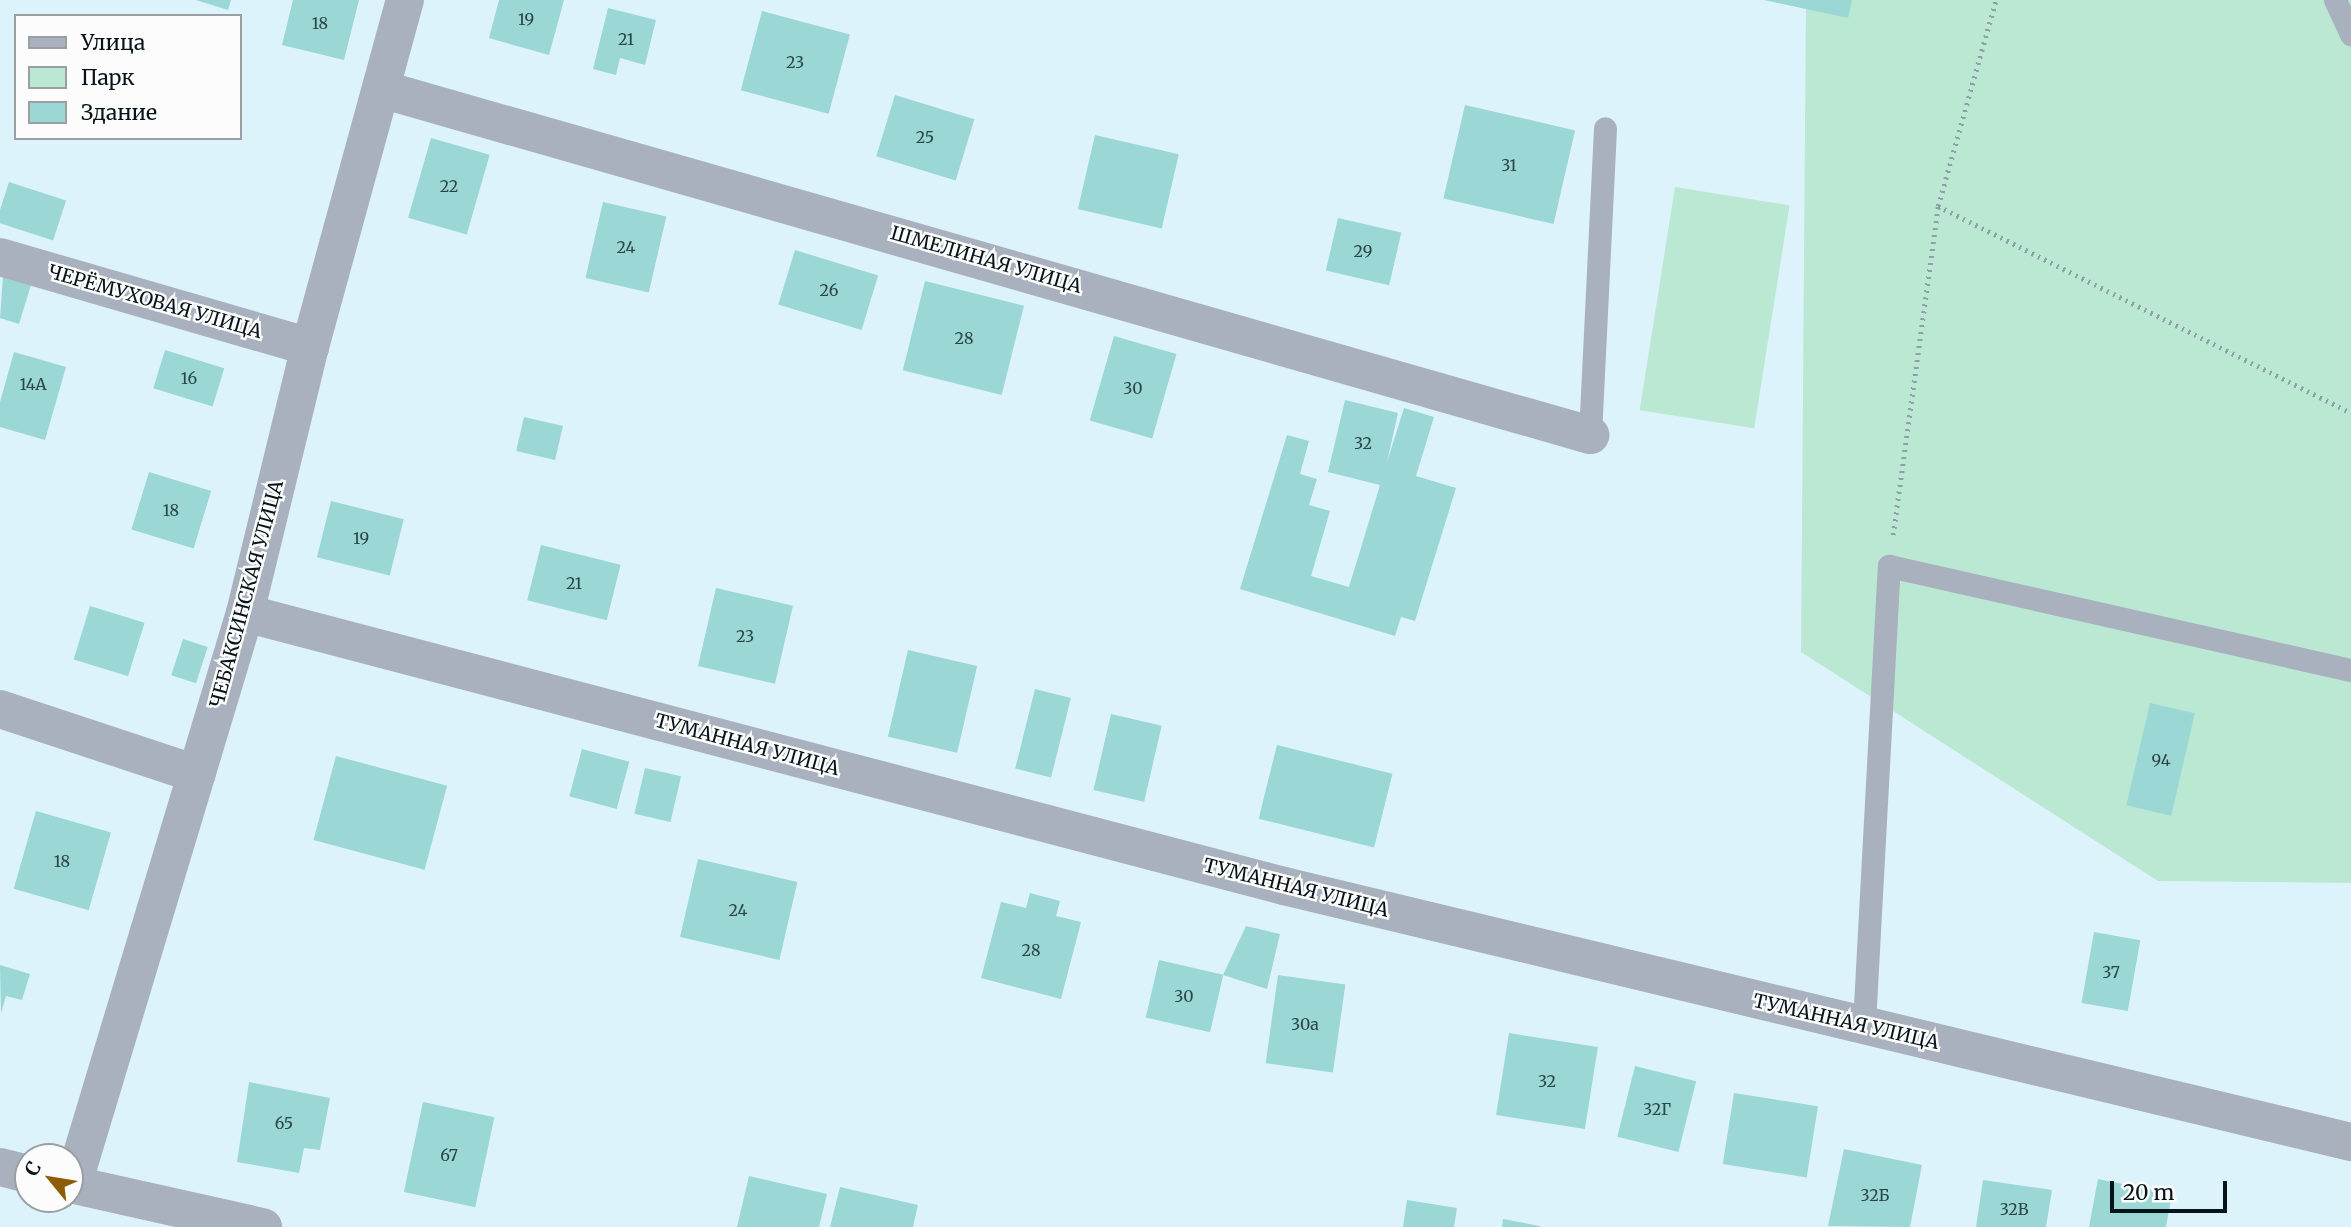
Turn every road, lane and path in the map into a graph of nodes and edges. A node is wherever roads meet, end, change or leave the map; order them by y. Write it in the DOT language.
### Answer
graph roads {
  1 [pos="405,0"];
  2 [pos="1996,0"];
  3 [pos="2335,0"];
  4 [pos="2351,36"];
  5 [pos="381,89"];
  6 [pos="1605,128"];
  7 [pos="1938,206"];
  8 [pos="0,257"];
  9 [pos="310,347"];
  10 [pos="2351,413"];
  11 [pos="1590,435"];
  12 [pos="1889,566"];
  13 [pos="246,613"];
  14 [pos="2351,670"];
  15 [pos="0,709"];
  16 [pos="197,774"];
  17 [pos="1864,1024"];
  18 [pos="2351,1142"];
  19 [pos="84,1145"];
  20 [pos="84,1187"];
  21 [pos="262,1227"];
  1 -- 5 [label="street, ЧЕБАКСИНСКАЯ УЛИЦА"];
  2 -- 7 [label="path"];
  3 -- 4 [label="lane"];
  5 -- 9 [label="street, ЧЕБАКСИНСКАЯ УЛИЦА"];
  5 -- 11 [label="street, ШМЕЛИНАЯ УЛИЦА"];
  6 -- 11 [label="lane"];
  7 -- 10 [label="path"];
  7 -- 12 [label="path"];
  8 -- 9 [label="street, ЧЕРЁМУХОВАЯ УЛИЦА"];
  9 -- 13 [label="street, ЧЕБАКСИНСКАЯ УЛИЦА"];
  12 -- 14 [label="lane"];
  12 -- 17 [label="lane"];
  13 -- 16 [label="street, ЧЕБАКСИНСКАЯ УЛИЦА"];
  13 -- 17 [label="street, ТУМАННАЯ УЛИЦА"];
  15 -- 16 [label="street"];
  16 -- 19 [label="street, ЧЕБАКСИНСКАЯ УЛИЦА"];
  17 -- 18 [label="street, ТУМАННАЯ УЛИЦА"];
  20 -- 21 [label="street"];
}
